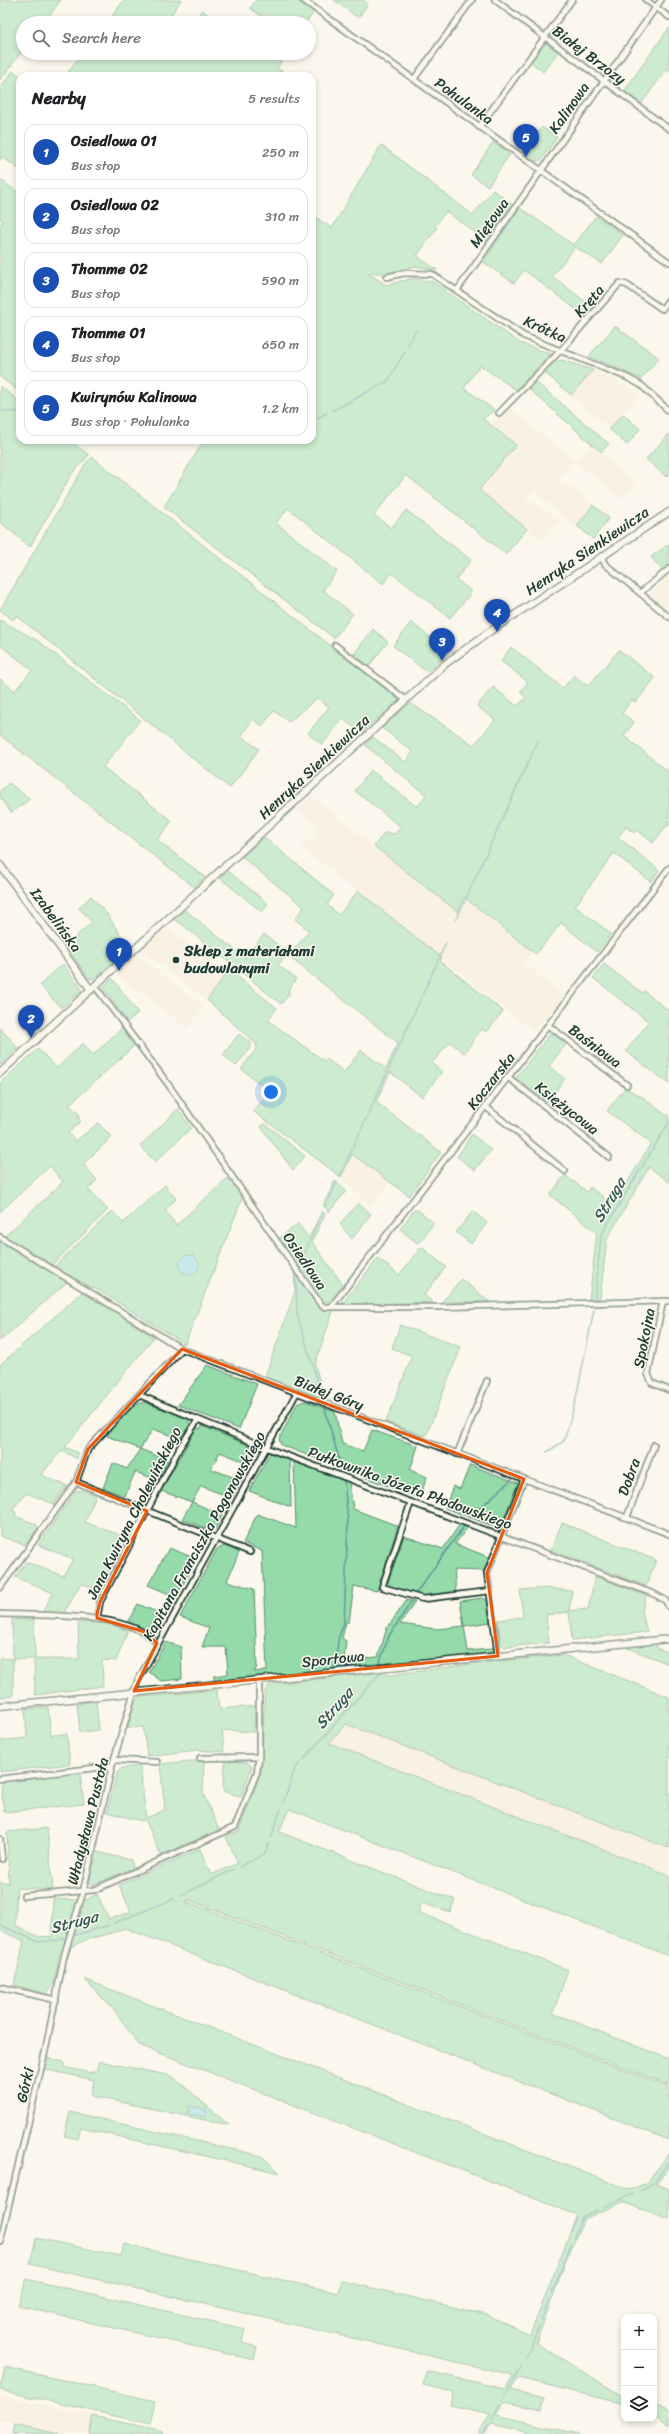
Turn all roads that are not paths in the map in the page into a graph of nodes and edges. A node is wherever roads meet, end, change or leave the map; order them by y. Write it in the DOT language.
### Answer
graph roads {
  1 [pos="303,0"];
  2 [pos="472,0"];
  3 [pos="495,0"];
  4 [pos="572,0"];
  5 [pos="646,0"];
  6 [pos="661,0"];
  7 [pos="656,7"];
  8 [pos="669,17"];
  9 [pos="545,37"];
  10 [pos="414,79"];
  11 [pos="603,80"];
  12 [pos="479,127"];
  13 [pos="669,129"];
  14 [pos="540,171"];
  15 [pos="669,262"];
  16 [pos="387,277"];
  17 [pos="458,289"];
  18 [pos="669,299"];
  19 [pos="562,349"];
  20 [pos="669,411"];
  21 [pos="499,414"];
  22 [pos="669,512"];
  23 [pos="601,557"];
  24 [pos="669,569"];
  25 [pos="640,593"];
  26 [pos="669,617"];
  27 [pos="335,645"];
  28 [pos="406,700"];
  29 [pos="0,865"];
  30 [pos="669,868"];
  31 [pos="93,988"];
  32 [pos="549,1026"];
  33 [pos="0,1073"];
  34 [pos="509,1078"];
  35 [pos="626,1085"];
  36 [pos="486,1107"];
  37 [pos="609,1157"];
  38 [pos="565,1171"];
  39 [pos="0,1237"];
  40 [pos="663,1301"];
  41 [pos="669,1301"];
  42 [pos="331,1307"];
  43 [pos="182,1349"];
  44 [pos="487,1381"];
  45 [pos="669,1390"];
  46 [pos="296,1394"];
  47 [pos="139,1396"];
  48 [pos="197,1421"];
  49 [pos="654,1445"];
  50 [pos="267,1448"];
  51 [pos="457,1454"];
  52 [pos="524,1479"];
  53 [pos="76,1482"];
  54 [pos="411,1502"];
  55 [pos="146,1511"];
  56 [pos="627,1518"];
  57 [pos="669,1534"];
  58 [pos="501,1535"];
  59 [pos="216,1539"];
  60 [pos="250,1552"];
  61 [pos="0,1588"];
  62 [pos="490,1591"];
  63 [pos="669,1607"];
  64 [pos="0,1614"];
  65 [pos="98,1618"];
  66 [pos="669,1639"];
  67 [pos="157,1643"];
  68 [pos="498,1656"];
  69 [pos="259,1680"];
  70 [pos="134,1691"];
  71 [pos="0,1706"];
  72 [pos="259,1757"];
  73 [pos="200,1758"];
  74 [pos="114,1760"];
  75 [pos="157,1762"];
  76 [pos="112,1766"];
  77 [pos="0,1779"];
  78 [pos="0,1839"];
  79 [pos="2,1859"];
  80 [pos="83,1892"];
  81 [pos="24,1896"];
  82 [pos="64,1956"];
  83 [pos="0,1987"];
  84 [pos="56,2000"];
  85 [pos="0,2242"];
  1 -- 10 [label="street, Pohulanka"];
  2 -- 10 [label="street"];
  3 -- 9 [label="street, Białej Brzozy"];
  4 -- 9 [label="street"];
  5 -- 7 [label="street"];
  6 -- 7 [label="street, Kalinowa"];
  7 -- 8 [label="street"];
  7 -- 11 [label="street, Kalinowa"];
  9 -- 11 [label="street, Białej Brzozy"];
  9 -- 12 [label="street"];
  10 -- 12 [label="street, Pohulanka"];
  11 -- 13 [label="street, Białej Brzozy"];
  11 -- 14 [label="street, Kalinowa"];
  12 -- 14 [label="street, Pohulanka"];
  14 -- 15 [label="street, Pohulanka"];
  14 -- 17 [label="street, Miętowa"];
  16 -- 17 [label="street, Krótka"];
  17 -- 19 [label="street, Krótka"];
  18 -- 19 [label="street, Kręta"];
  19 -- 20 [label="street, Krótka"];
  19 -- 21 [label="street, Kręta"];
  22 -- 23 [label="street, Henryka Sienkiewicza"];
  23 -- 25 [label="street"];
  23 -- 28 [label="street, Henryka Sienkiewicza"];
  24 -- 25 [label="street"];
  25 -- 26 [label="street"];
  27 -- 28 [label="street"];
  28 -- 31 [label="street, Henryka Sienkiewicza"];
  29 -- 31 [label="street, Izabelińska"];
  30 -- 32 [label="street, Koczarska"];
  31 -- 33 [label="street, Henryka Sienkiewicza"];
  31 -- 42 [label="street, Osiedlowa"];
  32 -- 34 [label="street, Koczarska"];
  32 -- 35 [label="street, Baśniowa"];
  34 -- 36 [label="street, Koczarska"];
  34 -- 37 [label="street, Księżycowa"];
  36 -- 38 [label="street"];
  36 -- 42 [label="street, Koczarska"];
  39 -- 43 [label="street, Białej Góry"];
  40 -- 41 [label="street, Osiedlowa"];
  40 -- 42 [label="street, Osiedlowa"];
  40 -- 45 [label="street, Spokojna"];
  43 -- 46 [label="street, Białej Góry"];
  43 -- 47 [label="street"];
  44 -- 51 [label="street"];
  46 -- 50 [label="street, Kapitana Franciszka Pogonowskiego"];
  46 -- 51 [label="street, Białej Góry"];
  47 -- 48 [label="street, Pułkownika Józefa Płodowskiego"];
  47 -- 53 [label="street"];
  48 -- 50 [label="street, Pułkownika Józefa Płodowskiego"];
  48 -- 55 [label="street, Jana Kwiryna Cholewińskiego"];
  49 -- 56 [label="street, Dobra"];
  50 -- 54 [label="street, Pułkownika Józefa Płodowskiego"];
  50 -- 59 [label="street, Kapitana Franciszka Pogonowskiego"];
  51 -- 52 [label="street, Białej Góry"];
  52 -- 56 [label="street, Białej Góry"];
  52 -- 58 [label="street"];
  53 -- 55 [label="street"];
  53 -- 61 [label="street"];
  54 -- 58 [label="street, Pułkownika Józefa Płodowskiego"];
  54 -- 62 [label="street"];
  55 -- 59 [label="street"];
  55 -- 65 [label="street, Jana Kwiryna Cholewińskiego"];
  56 -- 57 [label="street, Białej Góry"];
  58 -- 62 [label="street"];
  58 -- 63 [label="street, Pułkownika Józefa Płodowskiego"];
  59 -- 60 [label="street"];
  59 -- 67 [label="street, Kapitana Franciszka Pogonowskiego"];
  62 -- 68 [label="street"];
  64 -- 65 [label="street"];
  65 -- 67 [label="street"];
  66 -- 68 [label="street, Sportowa"];
  67 -- 70 [label="street, Kapitana Franciszka Pogonowskiego"];
  68 -- 69 [label="street, Sportowa"];
  69 -- 70 [label="street, Sportowa"];
  69 -- 72 [label="street"];
  70 -- 71 [label="street, Sportowa"];
  70 -- 74 [label="street, Władysława Pustoła"];
  72 -- 73 [label="street"];
  72 -- 80 [label="street"];
  74 -- 75 [label="street"];
  74 -- 76 [label="street, Władysława Pustoła"];
  76 -- 77 [label="street"];
  76 -- 80 [label="street, Władysława Pustoła"];
  78 -- 79 [label="street"];
  80 -- 81 [label="street"];
  80 -- 82 [label="street, Władysława Pustoła"];
  82 -- 84 [label="street, Górki"];
  83 -- 84 [label="street"];
  84 -- 85 [label="street, Górki"];
}
